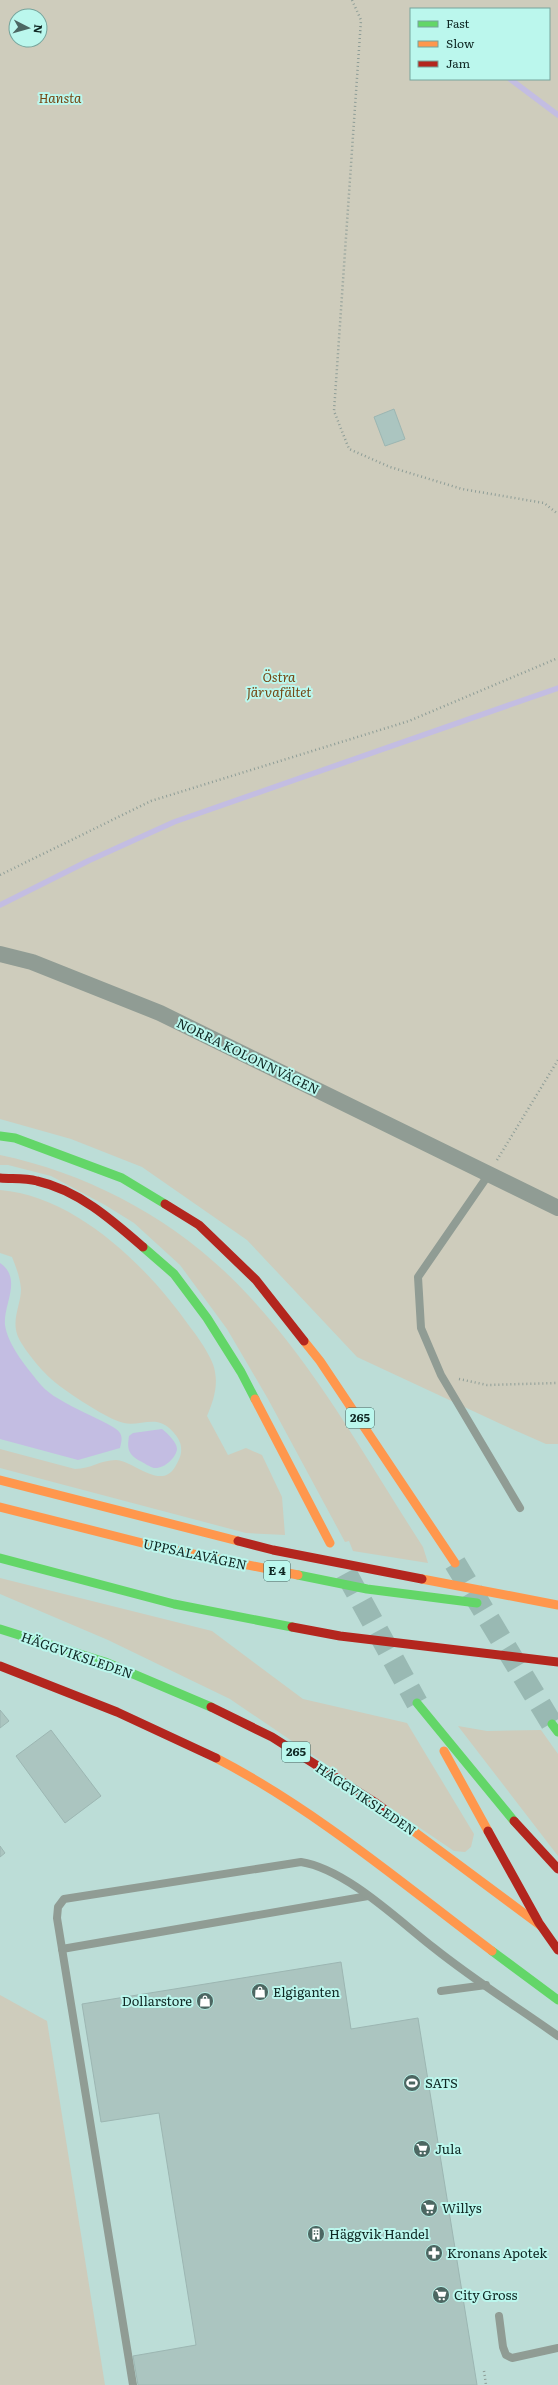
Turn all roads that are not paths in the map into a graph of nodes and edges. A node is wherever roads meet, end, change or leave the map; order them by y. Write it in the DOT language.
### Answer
graph roads {
  1 [pos="0,954"];
  2 [pos="0,1136"];
  3 [pos="489,1174"];
  4 [pos="0,1178"];
  5 [pos="558,1208"];
  6 [pos="0,1480"];
  7 [pos="0,1507"];
  8 [pos="520,1508"];
  9 [pos="330,1543"];
  10 [pos="0,1558"];
  11 [pos="455,1562"];
  12 [pos="489,1605"];
  13 [pos="558,1605"];
  14 [pos="535,1611"];
  15 [pos="558,1613"];
  16 [pos="0,1629"];
  17 [pos="558,1662"];
  18 [pos="0,1666"];
  19 [pos="552,1724"];
  20 [pos="558,1732"];
  21 [pos="558,1869"];
  22 [pos="368,1896"];
  23 [pos="558,1939"];
  24 [pos="62,1949"];
  25 [pos="558,1950"];
  26 [pos="486,1985"];
  27 [pos="442,1991"];
  28 [pos="558,2000"];
  29 [pos="558,2036"];
  30 [pos="499,2316"];
  31 [pos="558,2348"];
  32 [pos="133,2385"];
  1 -- 3 [label="street, NORRA KOLONNVÄGEN"];
  2 -- 11 [label="highway, 265"];
  3 -- 5 [label="street, NORRA KOLONNVÄGEN"];
  3 -- 8 [label="lane"];
  4 -- 9 [label="highway"];
  6 -- 13 [label="highway"];
  7 -- 12 [label="highway, UPPSALAVÄGEN / E 4"];
  10 -- 17 [label="highway"];
  14 -- 15 [label="highway"];
  16 -- 23 [label="highway, HÄGGVIKSLEDEN / 265"];
  18 -- 28 [label="highway"];
  19 -- 20 [label="highway"];
  21 -- 25 [label="highway, bridge"];
  22 -- 24 [label="lane"];
  22 -- 24 [label="lane"];
  22 -- 26 [label="lane"];
  24 -- 32 [label="lane"];
  26 -- 27 [label="lane"];
  26 -- 29 [label="lane"];
  30 -- 31 [label="lane"];
}
